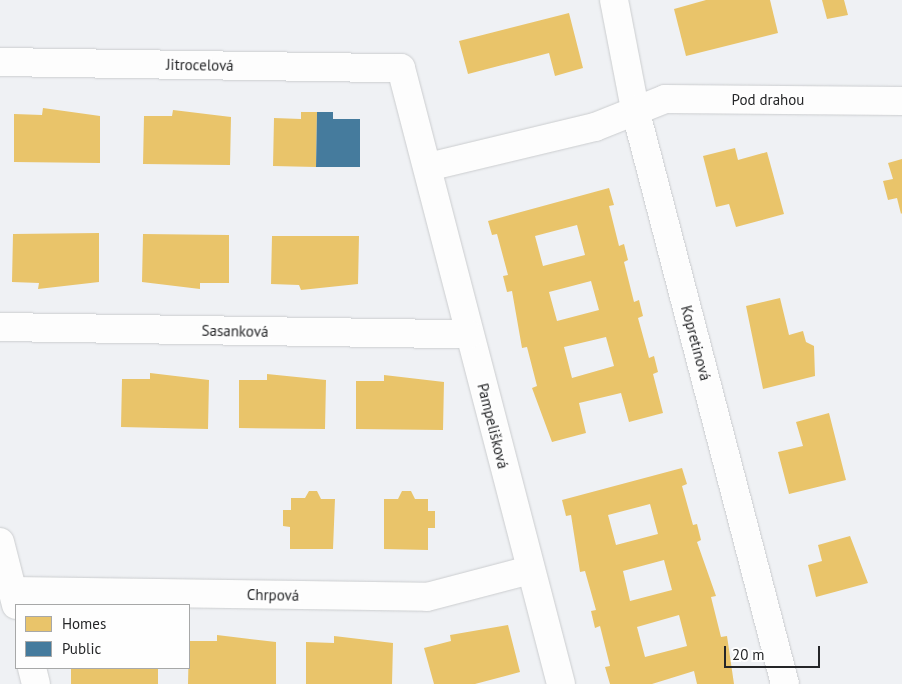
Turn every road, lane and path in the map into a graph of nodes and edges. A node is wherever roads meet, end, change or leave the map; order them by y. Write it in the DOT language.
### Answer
graph roads {
  1 [pos="614,0"];
  2 [pos="0,62"];
  3 [pos="401,68"];
  4 [pos="902,101"];
  5 [pos="635,109"];
  6 [pos="428,167"];
  7 [pos="0,327"];
  8 [pos="469,334"];
  9 [pos="0,542"];
  10 [pos="530,570"];
  11 [pos="14,598"];
  12 [pos="32,669"];
  13 [pos="36,684"];
  14 [pos="561,684"];
  15 [pos="785,684"];
  1 -- 5 [label="street, Kopretinová"];
  2 -- 3 [label="street, Jitrocelová"];
  3 -- 6 [label="street, Pampelišková"];
  4 -- 5 [label="street, Pod drahou"];
  5 -- 6 [label="street"];
  5 -- 15 [label="street, Kopretinová"];
  6 -- 8 [label="street, Pampelišková"];
  7 -- 8 [label="street, Sasanková"];
  8 -- 10 [label="street, Pampelišková"];
  9 -- 11 [label="street"];
  10 -- 11 [label="street, Chrpová"];
  10 -- 14 [label="street, Pampelišková"];
  12 -- 13 [label="street"];
}
